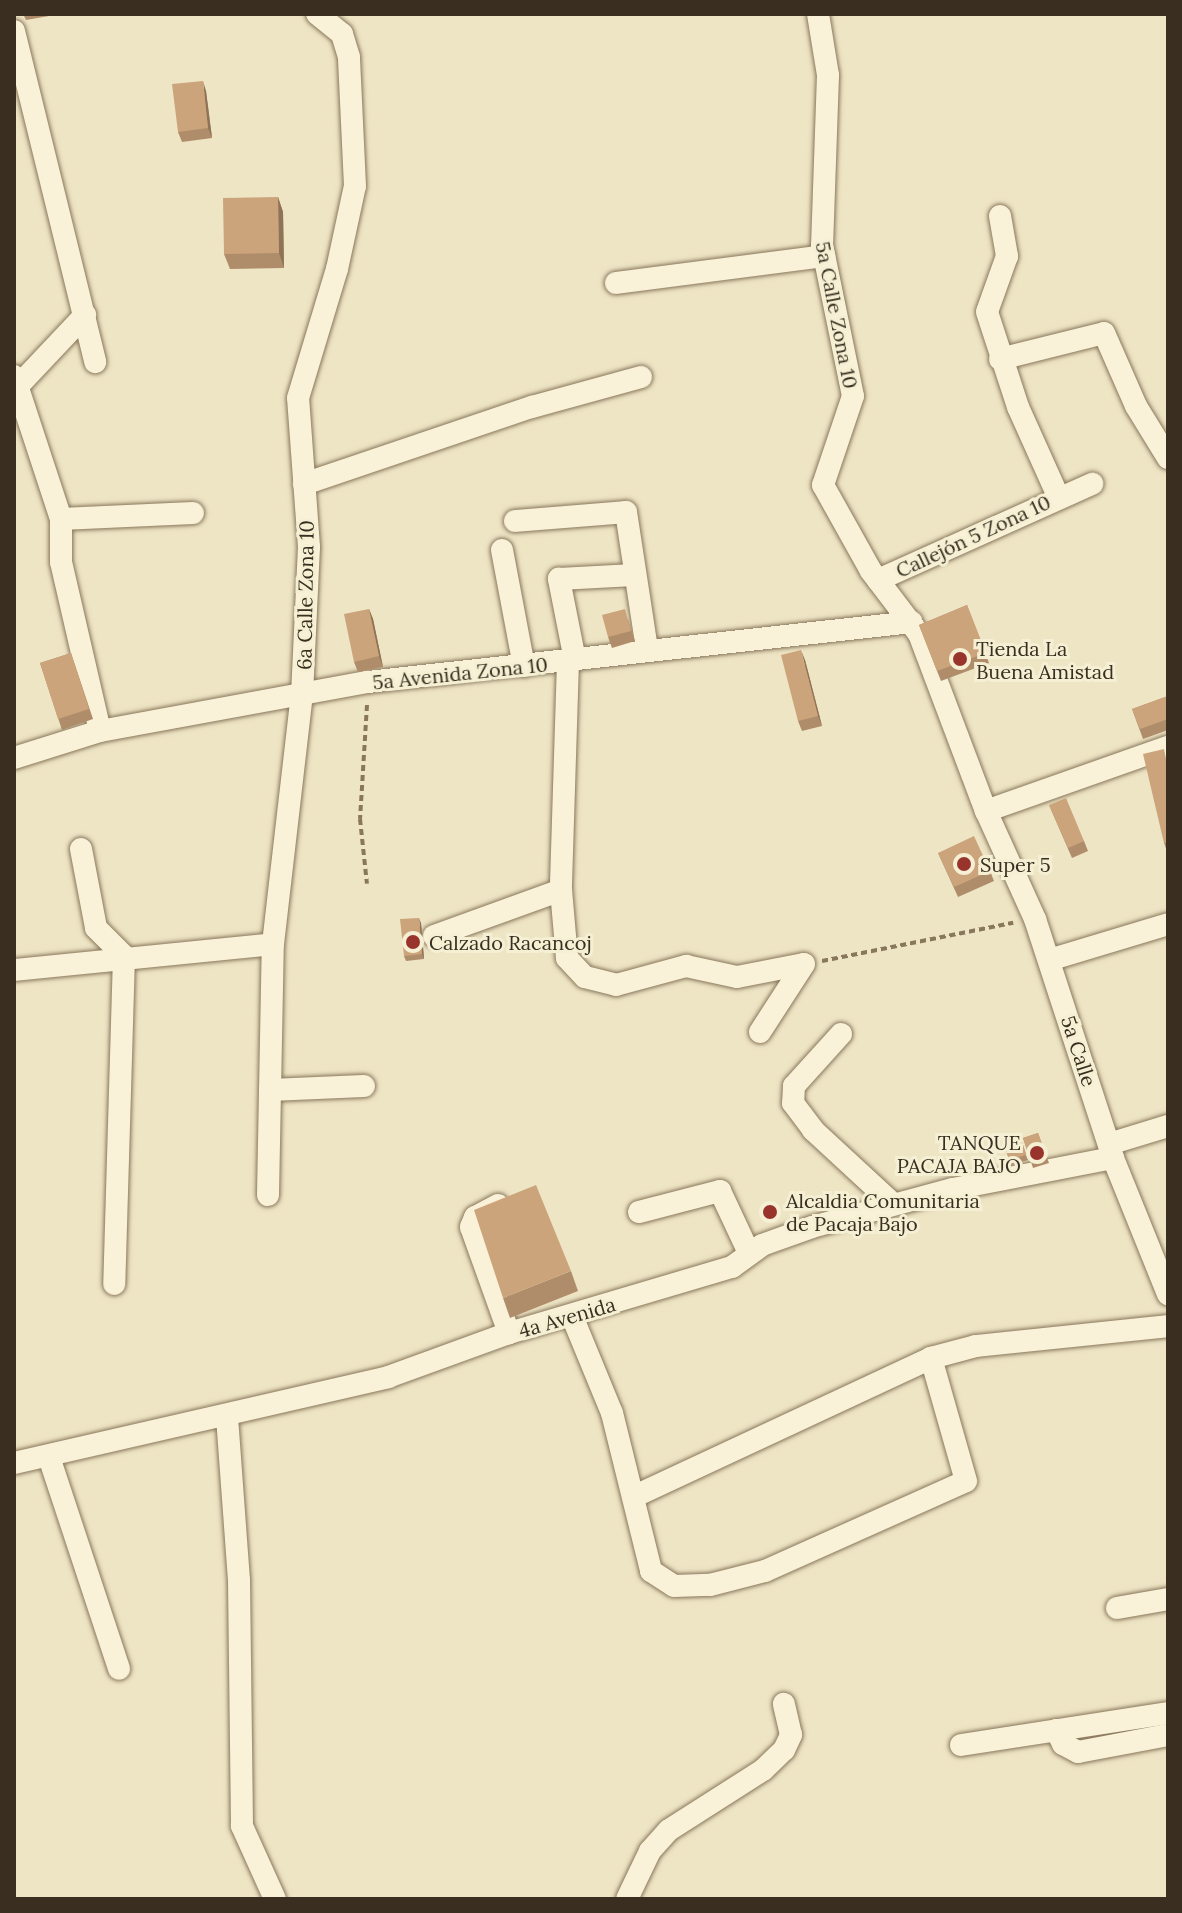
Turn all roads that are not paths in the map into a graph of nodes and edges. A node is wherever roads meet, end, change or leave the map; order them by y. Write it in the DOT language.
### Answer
graph roads {
  1 [pos="317,14"];
  2 [pos="818,14"];
  3 [pos="14,31"];
  4 [pos="1000,216"];
  5 [pos="824,256"];
  6 [pos="616,283"];
  7 [pos="85,315"];
  8 [pos="1000,359"];
  9 [pos="95,362"];
  10 [pos="641,377"];
  11 [pos="16,381"];
  12 [pos="1168,458"];
  13 [pos="304,484"];
  14 [pos="1092,484"];
  15 [pos="1058,496"];
  16 [pos="193,513"];
  17 [pos="61,519"];
  18 [pos="515,521"];
  19 [pos="502,550"];
  20 [pos="634,575"];
  21 [pos="878,580"];
  22 [pos="912,622"];
  23 [pos="647,650"];
  24 [pos="571,660"];
  25 [pos="524,666"];
  26 [pos="302,695"];
  27 [pos="100,731"];
  28 [pos="1168,747"];
  29 [pos="14,758"];
  30 [pos="986,811"];
  31 [pos="81,849"];
  32 [pos="561,890"];
  33 [pos="1168,924"];
  34 [pos="434,936"];
  35 [pos="273,944"];
  36 [pos="124,956"];
  37 [pos="1049,960"];
  38 [pos="14,970"];
  39 [pos="760,1032"];
  40 [pos="841,1034"];
  41 [pos="364,1086"];
  42 [pos="270,1090"];
  43 [pos="1168,1126"];
  44 [pos="1111,1151"];
  45 [pos="268,1195"];
  46 [pos="892,1203"];
  47 [pos="498,1205"];
  48 [pos="639,1212"];
  49 [pos="749,1253"];
  50 [pos="114,1284"];
  51 [pos="1168,1294"];
  52 [pos="572,1316"];
  53 [pos="1168,1326"];
  54 [pos="509,1333"];
  55 [pos="931,1358"];
  56 [pos="227,1417"];
  57 [pos="49,1457"];
  58 [pos="14,1463"];
  59 [pos="633,1497"];
  60 [pos="1168,1599"];
  61 [pos="1117,1608"];
  62 [pos="119,1669"];
  63 [pos="784,1704"];
  64 [pos="1168,1713"];
  65 [pos="1056,1730"];
  66 [pos="1168,1735"];
  67 [pos="961,1745"];
  68 [pos="275,1899"];
  69 [pos="627,1899"];
  1 -- 13 [label="street, 6a Calle Zona 10"];
  2 -- 5 [label="street, 5a Calle Zona 10"];
  3 -- 7 [label="street"];
  4 -- 8 [label="street, Callejón 5 Zona 10"];
  5 -- 6 [label="street"];
  5 -- 21 [label="street, 5a Calle Zona 10"];
  7 -- 9 [label="street"];
  7 -- 11 [label="street"];
  8 -- 12 [label="street"];
  8 -- 15 [label="street, Callejón 5 Zona 10"];
  10 -- 13 [label="street"];
  11 -- 17 [label="street"];
  13 -- 26 [label="street, 6a Calle Zona 10"];
  14 -- 15 [label="street"];
  15 -- 21 [label="street, Callejón 5 Zona 10"];
  16 -- 17 [label="street"];
  17 -- 27 [label="street"];
  18 -- 20 [label="street"];
  19 -- 25 [label="street"];
  20 -- 23 [label="street"];
  20 -- 24 [label="street"];
  21 -- 22 [label="street, 5a Calle Zona 10"];
  22 -- 23 [label="street, 5a Avenida Zona 10"];
  22 -- 30 [label="street, 5a Calle Zona 10"];
  23 -- 24 [label="street, 5a Avenida Zona 10"];
  24 -- 25 [label="street, 5a Avenida Zona 10"];
  24 -- 32 [label="street"];
  25 -- 26 [label="street, 5a Avenida Zona 10"];
  26 -- 27 [label="street, 5a Avenida Zona 10"];
  26 -- 35 [label="street, 6a Calle Zona 10"];
  27 -- 29 [label="street, 5a Avenida Zona 10"];
  28 -- 30 [label="street"];
  30 -- 37 [label="street, 5a Calle"];
  31 -- 36 [label="street"];
  32 -- 34 [label="street"];
  32 -- 39 [label="street"];
  33 -- 37 [label="street"];
  35 -- 36 [label="street"];
  35 -- 42 [label="street, 6a Calle Zona 10"];
  36 -- 38 [label="street"];
  36 -- 50 [label="street"];
  37 -- 44 [label="street, 5a Calle"];
  40 -- 46 [label="street"];
  41 -- 42 [label="street"];
  42 -- 45 [label="street, 6a Calle Zona 10"];
  43 -- 44 [label="street, 4a Avenida"];
  44 -- 46 [label="street, 4a Avenida"];
  44 -- 51 [label="street, 5a Calle"];
  46 -- 49 [label="street, 4a Avenida"];
  47 -- 54 [label="street"];
  48 -- 49 [label="street"];
  49 -- 52 [label="street, 4a Avenida"];
  52 -- 54 [label="street, 4a Avenida"];
  52 -- 59 [label="street"];
  53 -- 55 [label="street"];
  54 -- 56 [label="street, 4a Avenida"];
  55 -- 59 [label="street"];
  55 -- 59 [label="street"];
  56 -- 57 [label="street, 4a Avenida"];
  56 -- 68 [label="street"];
  57 -- 58 [label="street, 4a Avenida"];
  57 -- 62 [label="street"];
  60 -- 61 [label="street"];
  63 -- 69 [label="street"];
  64 -- 65 [label="street"];
  65 -- 66 [label="street"];
  65 -- 67 [label="street"];
}
